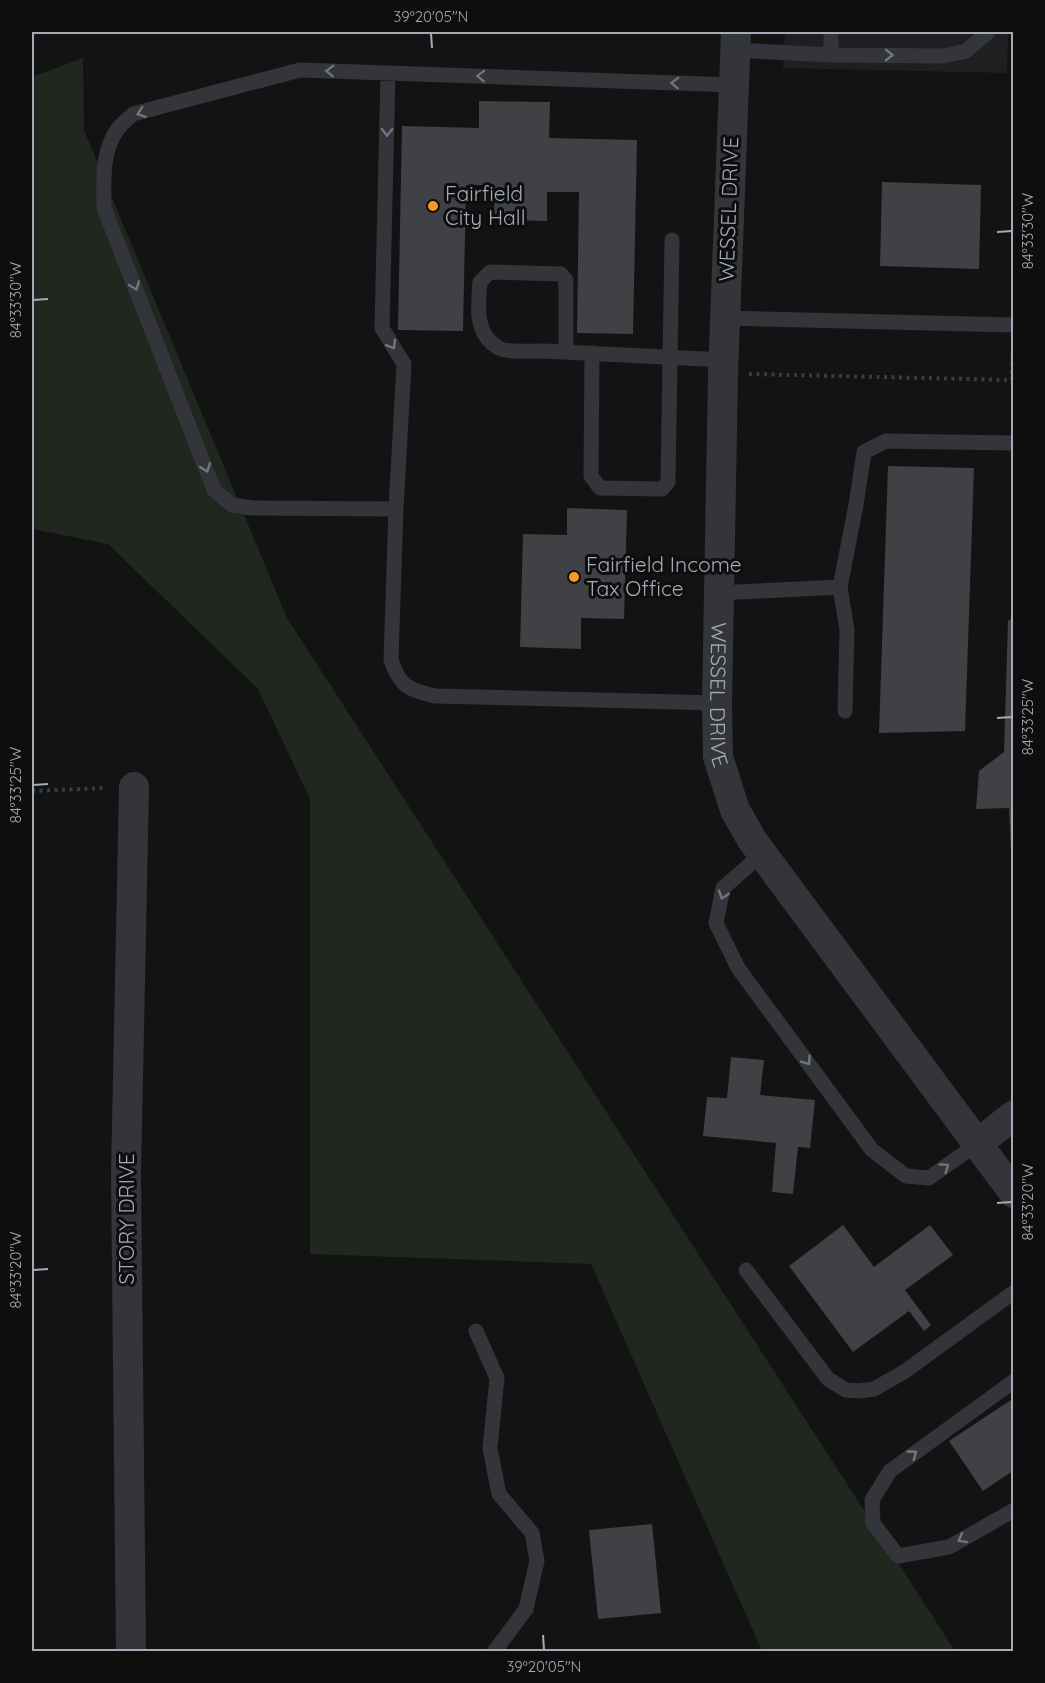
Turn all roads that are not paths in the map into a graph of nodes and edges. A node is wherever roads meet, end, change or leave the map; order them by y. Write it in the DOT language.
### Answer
graph roads {
  1 [pos="831,32"];
  2 [pos="988,32"];
  3 [pos="735,41"];
  4 [pos="831,55"];
  5 [pos="388,73"];
  6 [pos="734,85"];
  7 [pos="672,240"];
  8 [pos="725,318"];
  9 [pos="1014,325"];
  10 [pos="566,352"];
  11 [pos="592,353"];
  12 [pos="671,357"];
  13 [pos="724,367"];
  14 [pos="1014,443"];
  15 [pos="396,509"];
  16 [pos="840,587"];
  17 [pos="720,593"];
  18 [pos="717,703"];
  19 [pos="845,711"];
  20 [pos="134,787"];
  21 [pos="762,854"];
  22 [pos="1014,1115"];
  23 [pos="977,1144"];
  24 [pos="1014,1193"];
  25 [pos="746,1270"];
  26 [pos="1014,1292"];
  27 [pos="476,1331"];
  28 [pos="1014,1381"];
  29 [pos="1014,1510"];
  30 [pos="131,1652"];
  31 [pos="494,1652"];
  1 -- 4 [label="lane"];
  4 -- 2 [label="lane, one-way"];
  3 -- 4 [label="lane"];
  3 -- 6 [label="street, WESSEL DRIVE"];
  6 -- 5 [label="lane, one-way"];
  5 -- 15 [label="lane, one-way"];
  5 -- 15 [label="lane, one-way"];
  6 -- 8 [label="street, WESSEL DRIVE"];
  7 -- 12 [label="lane"];
  8 -- 9 [label="lane"];
  8 -- 13 [label="street, WESSEL DRIVE"];
  10 -- 10 [label="lane"];
  10 -- 11 [label="lane"];
  11 -- 12 [label="lane"];
  11 -- 12 [label="lane"];
  12 -- 13 [label="lane"];
  13 -- 17 [label="street, WESSEL DRIVE"];
  14 -- 16 [label="lane"];
  15 -- 18 [label="lane"];
  16 -- 17 [label="lane"];
  16 -- 19 [label="lane"];
  17 -- 18 [label="street, WESSEL DRIVE"];
  18 -- 21 [label="street, WESSEL DRIVE"];
  20 -- 30 [label="street, STORY DRIVE"];
  21 -- 23 [label="street, WESSEL DRIVE"];
  21 -- 23 [label="lane, one-way"];
  22 -- 23 [label="street"];
  23 -- 24 [label="street, WESSEL DRIVE"];
  25 -- 26 [label="lane"];
  27 -- 31 [label="lane"];
  29 -- 28 [label="lane, one-way"];
}
